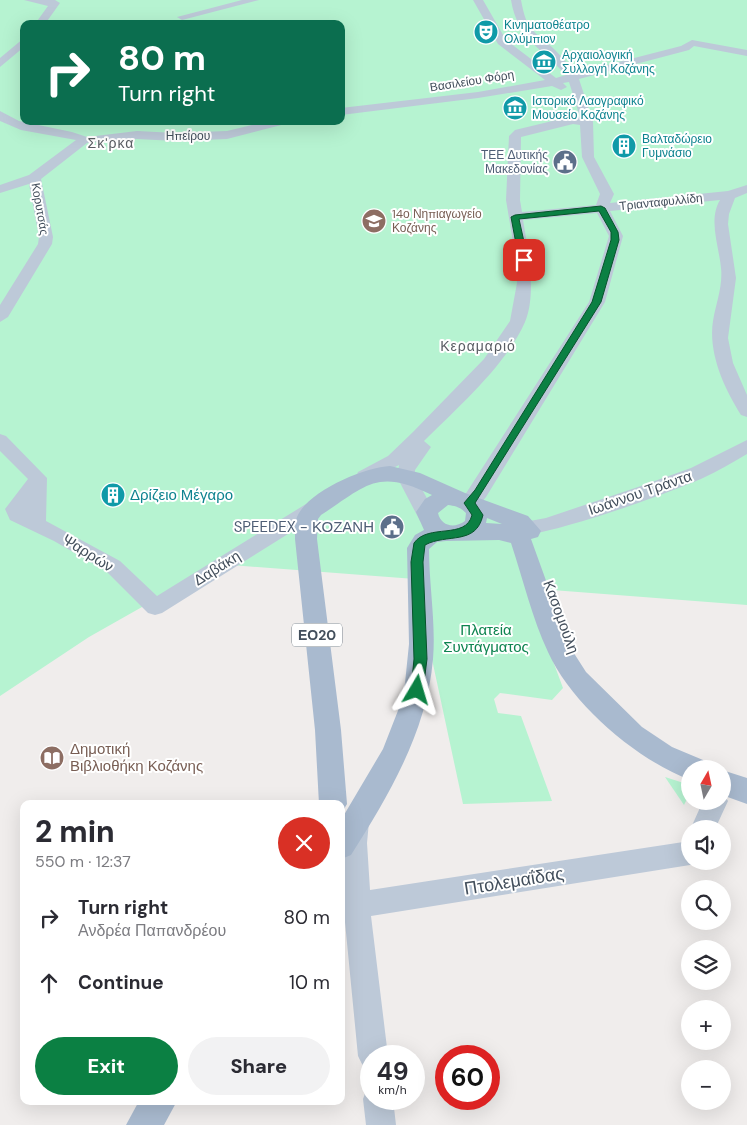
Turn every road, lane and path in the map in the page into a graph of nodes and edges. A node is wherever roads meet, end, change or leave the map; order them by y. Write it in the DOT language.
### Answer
graph roads {
  1 [pos="30,0"];
  2 [pos="254,0"];
  3 [pos="478,0"];
  4 [pos="516,0"];
  5 [pos="66,1"];
  6 [pos="51,2"];
  7 [pos="196,3"];
  8 [pos="42,20"];
  9 [pos="20,45"];
  10 [pos="747,53"];
  11 [pos="0,64"];
  12 [pos="573,77"];
  13 [pos="554,82"];
  14 [pos="345,112"];
  15 [pos="0,115"];
  16 [pos="573,120"];
  17 [pos="587,122"];
  18 [pos="268,125"];
  19 [pos="84,140"];
  20 [pos="34,178"];
  21 [pos="0,189"];
  22 [pos="747,189"];
  23 [pos="730,195"];
  24 [pos="604,203"];
  25 [pos="515,217"];
  26 [pos="0,317"];
  27 [pos="449,406"];
  28 [pos="747,411"];
  29 [pos="0,440"];
  30 [pos="747,446"];
  31 [pos="365,477"];
  32 [pos="406,477"];
  33 [pos="38,478"];
  34 [pos="463,501"];
  35 [pos="313,509"];
  36 [pos="427,516"];
  37 [pos="39,525"];
  38 [pos="528,528"];
  39 [pos="279,529"];
  40 [pos="501,532"];
  41 [pos="454,533"];
  42 [pos="306,539"];
  43 [pos="155,606"];
  44 [pos="681,761"];
  45 [pos="681,763"];
  46 [pos="344,800"];
  47 [pos="345,804"];
  48 [pos="348,817"];
  49 [pos="681,854"];
  50 [pos="349,899"];
  51 [pos="371,1045"];
  52 [pos="157,1105"];
  53 [pos="379,1110"];
  54 [pos="143,1125"];
  55 [pos="380,1125"];
  1 -- 6 [label="street"];
  2 -- 7 [label="street"];
  3 -- 13 [label="street"];
  4 -- 12 [label="street"];
  5 -- 6 [label="street"];
  6 -- 8 [label="street"];
  9 -- 11 [label="street"];
  10 -- 12 [label="street, Βασιλείου Φόρη"];
  12 -- 13 [label="street, Βασιλείου Φόρη"];
  12 -- 17 [label="street"];
  13 -- 14 [label="street, Βασιλείου Φόρη"];
  13 -- 16 [label="street"];
  15 -- 19 [label="street"];
  16 -- 17 [label="street"];
  16 -- 25 [label="street"];
  17 -- 24 [label="street"];
  18 -- 19 [label="street, Ηπείρου"];
  19 -- 20 [label="street, Κορυτσάς"];
  20 -- 21 [label="street"];
  20 -- 26 [label="street, Κορυτσάς"];
  22 -- 23 [label="street, Τριανταφυλλίδη"];
  23 -- 24 [label="street, Τριανταφυλλίδη"];
  23 -- 28 [label="street"];
  24 -- 25 [label="street, Τριανταφυλλίδη"];
  24 -- 34 [label="street"];
  25 -- 27 [label="street"];
  27 -- 31 [label="street"];
  27 -- 32 [label="street"];
  29 -- 33 [label="street"];
  30 -- 38 [label="street, Ιωάννου Τράντα"];
  31 -- 32 [label="main road"];
  31 -- 35 [label="main road"];
  32 -- 34 [label="main road"];
  32 -- 36 [label="street"];
  33 -- 37 [label="street"];
  33 -- 37 [label="street, Ψαρρών"];
  34 -- 36 [label="main road"];
  34 -- 38 [label="main road"];
  34 -- 41 [label="main road"];
  35 -- 39 [label="street, Δαβάκη"];
  35 -- 42 [label="main road, ΕΟ20"];
  36 -- 41 [label="main road"];
  37 -- 43 [label="street, Ψαρρών"];
  38 -- 40 [label="street, Ιωάννου Τράντα"];
  38 -- 44 [label="main road, Κασομούλη"];
  39 -- 42 [label="street"];
  39 -- 43 [label="street, Δαβάκη"];
  40 -- 41 [label="main road, Κασομούλη"];
  40 -- 45 [label="main road, Κασομούλη"];
  41 -- 48 [label="main road"];
  42 -- 46 [label="main road, ΕΟ20"];
  47 -- 48 [label="main road, ΕΟ20"];
  48 -- 50 [label="street"];
  49 -- 50 [label="street, Πτολεμαΐδας"];
  50 -- 51 [label="street"];
  52 -- 54 [label="main road"];
  53 -- 55 [label="street"];
}
